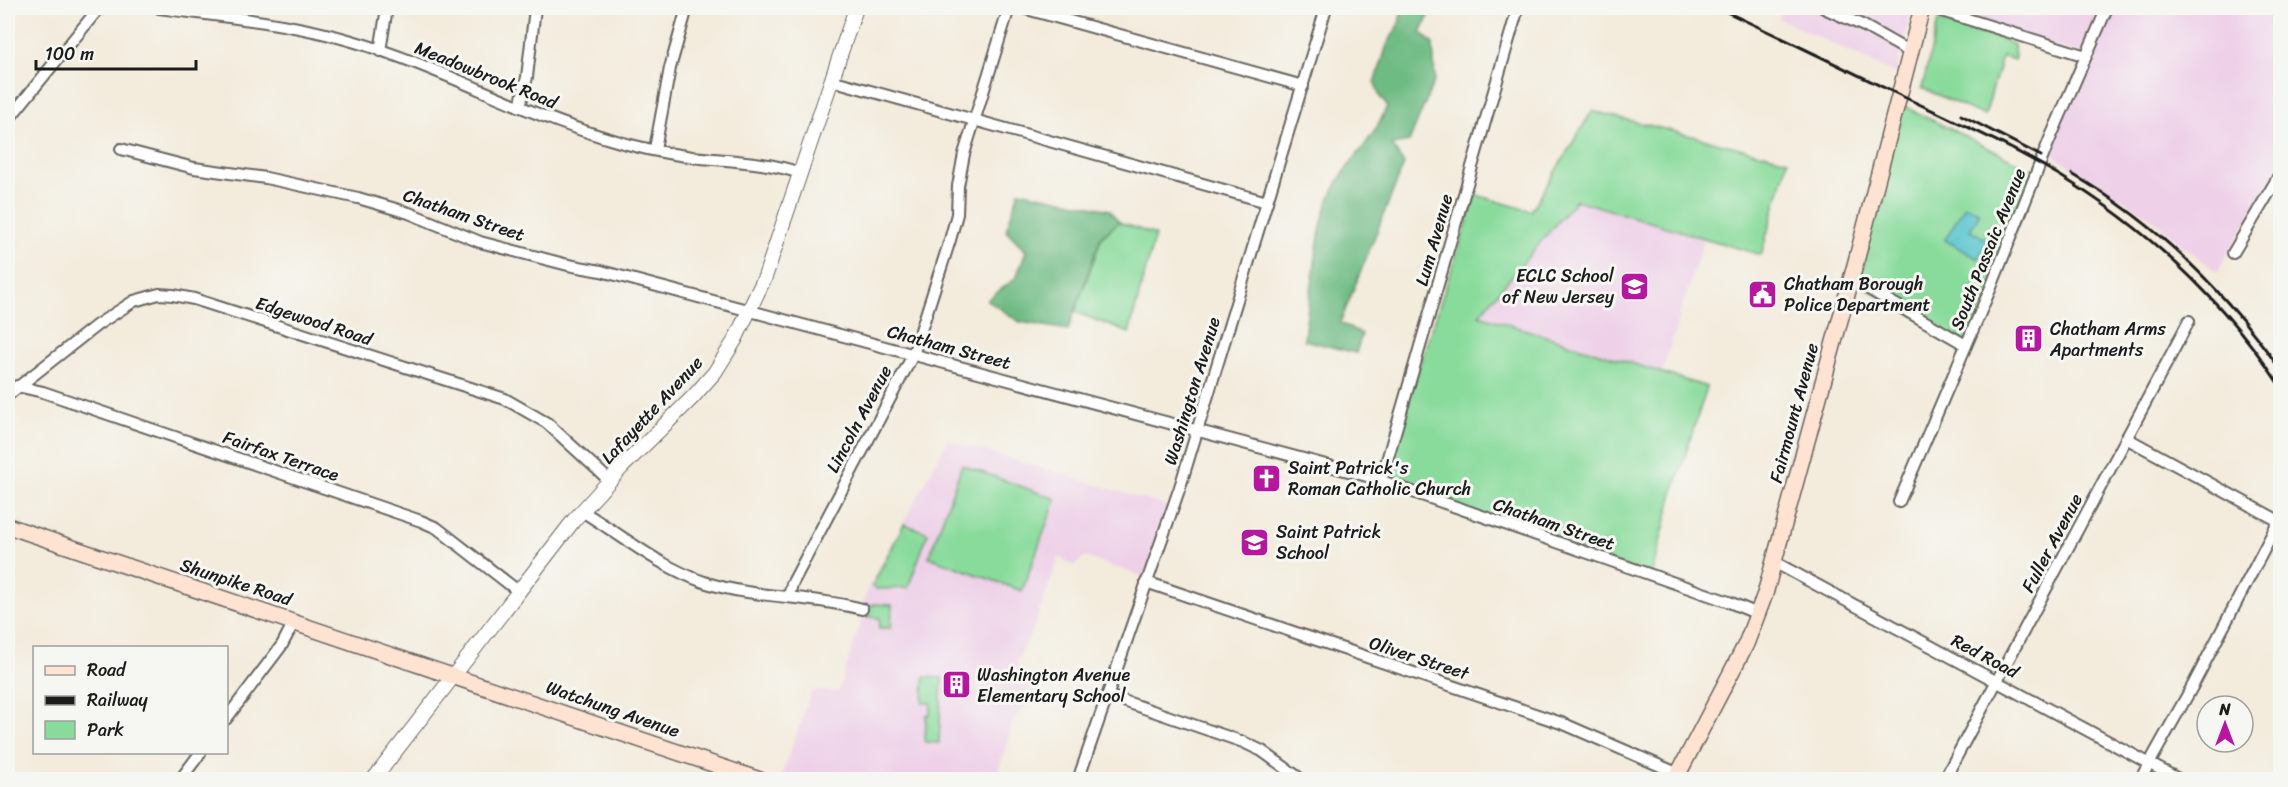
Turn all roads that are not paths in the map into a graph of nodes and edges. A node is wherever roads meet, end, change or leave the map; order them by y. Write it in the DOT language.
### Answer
graph roads {
  1 [pos="99,8"];
  2 [pos="159,8"];
  3 [pos="387,8"];
  4 [pos="535,8"];
  5 [pos="687,8"];
  6 [pos="856,8"];
  7 [pos="1009,8"];
  8 [pos="1023,8"];
  9 [pos="1326,8"];
  10 [pos="1518,8"];
  11 [pos="1824,8"];
  12 [pos="1922,8"];
  13 [pos="1932,8"];
  14 [pos="2108,8"];
  15 [pos="380,51"];
  16 [pos="1910,52"];
  17 [pos="2086,56"];
  18 [pos="831,80"];
  19 [pos="1303,86"];
  20 [pos="520,107"];
  21 [pos="974,119"];
  22 [pos="8,120"];
  23 [pos="121,149"];
  24 [pos="655,149"];
  25 [pos="800,173"];
  26 [pos="2280,174"];
  27 [pos="1267,202"];
  28 [pos="2233,253"];
  29 [pos="1851,279"];
  30 [pos="750,311"];
  31 [pos="2189,321"];
  32 [pos="1966,345"];
  33 [pos="912,355"];
  34 [pos="17,386"];
  35 [pos="8,395"];
  36 [pos="1197,431"];
  37 [pos="2126,438"];
  38 [pos="610,481"];
  39 [pos="1381,481"];
  40 [pos="1899,502"];
  41 [pos="582,511"];
  42 [pos="2280,520"];
  43 [pos="8,526"];
  44 [pos="1774,562"];
  45 [pos="1146,582"];
  46 [pos="518,591"];
  47 [pos="789,596"];
  48 [pos="862,609"];
  49 [pos="1758,614"];
  50 [pos="294,622"];
  51 [pos="453,675"];
  52 [pos="1996,682"];
  53 [pos="1109,696"];
  54 [pos="228,716"];
  55 [pos="200,754"];
  56 [pos="2149,763"];
  57 [pos="1677,777"];
  58 [pos="180,780"];
  59 [pos="373,780"];
  60 [pos="760,780"];
  61 [pos="1078,780"];
  62 [pos="1302,780"];
  63 [pos="1944,780"];
  64 [pos="2140,780"];
  65 [pos="2180,780"];
  1 -- 22 [label="street"];
  2 -- 15 [label="street, Meadowbrook Road"];
  3 -- 15 [label="street"];
  4 -- 20 [label="street"];
  5 -- 24 [label="street"];
  6 -- 18 [label="street, Lafayette Avenue"];
  7 -- 21 [label="street, Lincoln Avenue"];
  8 -- 19 [label="street"];
  9 -- 19 [label="street, Washington Avenue"];
  10 -- 39 [label="street, Lum Avenue"];
  11 -- 16 [label="street"];
  12 -- 16 [label="main road, Fairmount Avenue"];
  13 -- 17 [label="street"];
  14 -- 17 [label="street, South Passaic Avenue"];
  15 -- 20 [label="street, Meadowbrook Road"];
  16 -- 29 [label="main road, Fairmount Avenue"];
  17 -- 32 [label="street, South Passaic Avenue"];
  18 -- 21 [label="street"];
  18 -- 25 [label="street, Lafayette Avenue"];
  19 -- 27 [label="street, Washington Avenue"];
  20 -- 24 [label="street, Meadowbrook Road"];
  21 -- 27 [label="street"];
  21 -- 33 [label="street, Lincoln Avenue"];
  23 -- 30 [label="street, Chatham Street"];
  24 -- 25 [label="street, Meadowbrook Road"];
  25 -- 30 [label="street, Lafayette Avenue"];
  26 -- 28 [label="street"];
  27 -- 36 [label="street, Washington Avenue"];
  29 -- 32 [label="street"];
  29 -- 44 [label="main road, Fairmount Avenue"];
  30 -- 33 [label="street, Chatham Street"];
  30 -- 38 [label="street, Lafayette Avenue"];
  31 -- 37 [label="street, Fuller Avenue"];
  32 -- 40 [label="street, South Passaic Avenue"];
  33 -- 36 [label="street, Chatham Street"];
  33 -- 47 [label="street, Lincoln Avenue"];
  34 -- 35 [label="street, Edgewood Road"];
  34 -- 38 [label="street, Edgewood Road"];
  34 -- 46 [label="street, Fairfax Terrace"];
  36 -- 39 [label="street, Chatham Street"];
  36 -- 45 [label="street, Washington Avenue"];
  37 -- 42 [label="street"];
  37 -- 52 [label="street, Fuller Avenue"];
  38 -- 41 [label="street, Lafayette Avenue"];
  39 -- 49 [label="street, Chatham Street"];
  41 -- 46 [label="street, Lafayette Avenue"];
  41 -- 47 [label="street"];
  42 -- 56 [label="street"];
  43 -- 50 [label="main road, Shunpike Road"];
  44 -- 49 [label="main road, Fairmount Avenue"];
  44 -- 52 [label="street, Red Road"];
  45 -- 53 [label="street, Washington Avenue"];
  45 -- 57 [label="street, Oliver Street"];
  46 -- 51 [label="street, Lafayette Avenue"];
  47 -- 48 [label="street"];
  49 -- 57 [label="main road, Fairmount Avenue"];
  50 -- 51 [label="main road, Shunpike Road"];
  50 -- 54 [label="street"];
  51 -- 59 [label="street, Lafayette Avenue"];
  51 -- 60 [label="main road, Watchung Avenue"];
  52 -- 56 [label="street, Red Road"];
  52 -- 63 [label="street, Fuller Avenue"];
  53 -- 61 [label="street, Washington Avenue"];
  53 -- 62 [label="street"];
  55 -- 58 [label="street"];
  56 -- 64 [label="street"];
  56 -- 65 [label="street, Red Road"];
}
